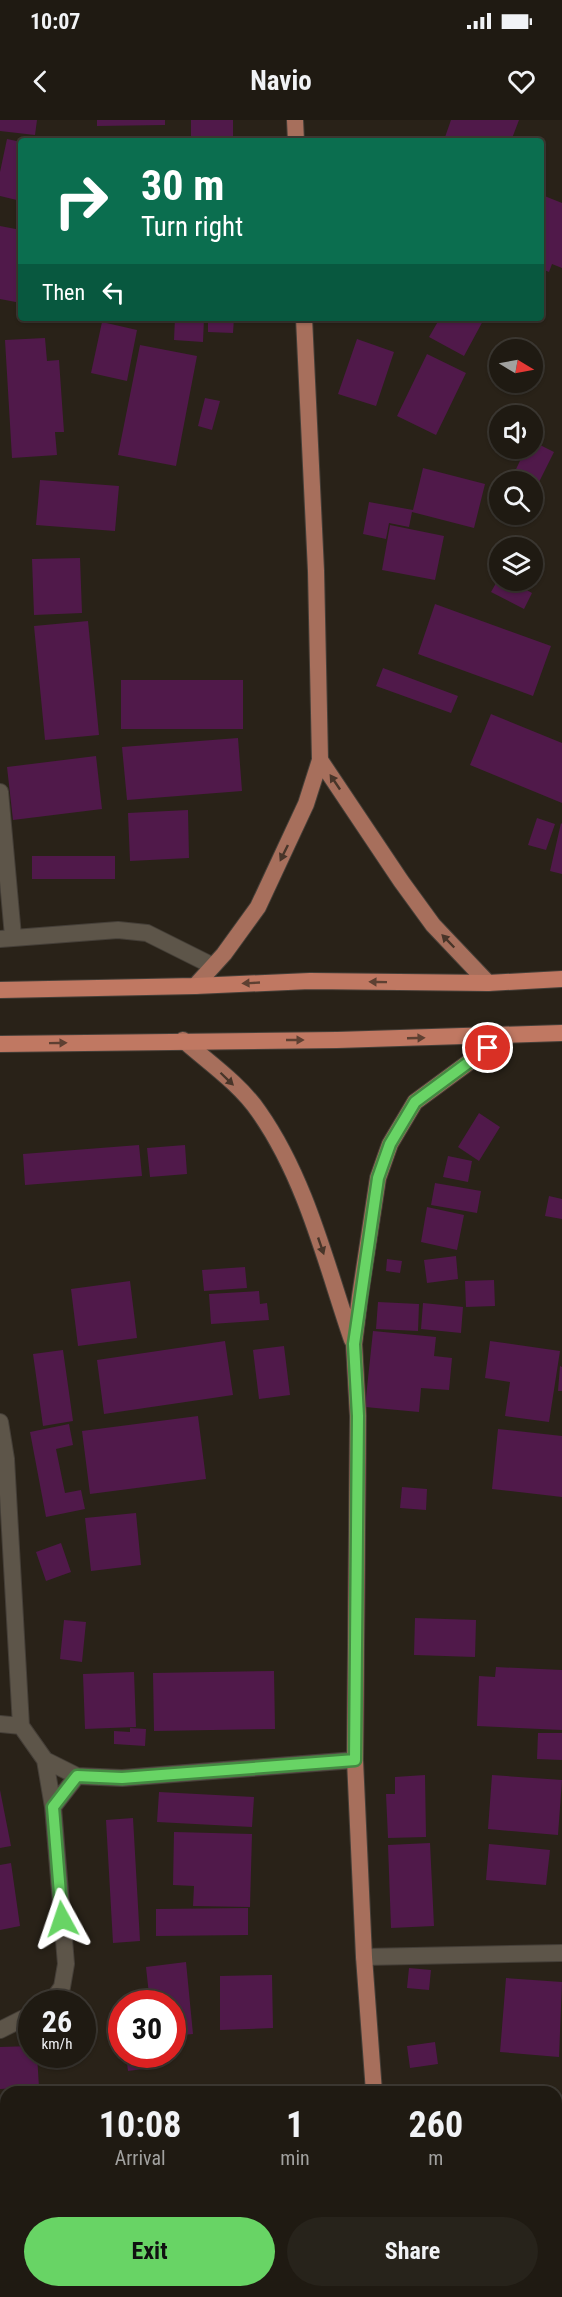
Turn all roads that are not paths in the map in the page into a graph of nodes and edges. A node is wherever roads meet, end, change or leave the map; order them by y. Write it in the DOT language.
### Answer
graph roads {
  1 [pos="295,120"];
  2 [pos="296,138"];
  3 [pos="304,321"];
  4 [pos="320,760"];
  5 [pos="0,792"];
  6 [pos="7,938"];
  7 [pos="213,966"];
  8 [pos="562,979"];
  9 [pos="488,983"];
  10 [pos="195,986"];
  11 [pos="0,990"];
  12 [pos="562,1032"];
  13 [pos="506,1035"];
  14 [pos="183,1040"];
  15 [pos="0,1044"];
  16 [pos="354,1344"];
  17 [pos="0,1422"];
  18 [pos="0,1724"];
  19 [pos="21,1725"];
  20 [pos="45,1760"];
  21 [pos="355,1760"];
  22 [pos="77,1776"];
  23 [pos="53,1807"];
  24 [pos="562,1953"];
  25 [pos="364,1957"];
  26 [pos="61,1990"];
  27 [pos="18,2021"];
  28 [pos="0,2030"];
  29 [pos="374,2086"];
  1 -- 2 [label="main road"];
  3 -- 4 [label="main road"];
  4 -- 7 [label="main road, one-way"];
  9 -- 4 [label="main road, one-way"];
  5 -- 6 [label="street"];
  6 -- 7 [label="street"];
  7 -- 10 [label="main road"];
  8 -- 9 [label="highway"];
  9 -- 10 [label="highway, one-way"];
  10 -- 11 [label="highway"];
  12 -- 13 [label="highway"];
  14 -- 13 [label="highway, one-way"];
  13 -- 16 [label="main road"];
  15 -- 14 [label="highway, one-way"];
  14 -- 16 [label="main road, one-way"];
  16 -- 21 [label="main road"];
  17 -- 19 [label="street"];
  18 -- 19 [label="street"];
  19 -- 20 [label="street"];
  20 -- 22 [label="street"];
  20 -- 23 [label="street"];
  21 -- 22 [label="street"];
  21 -- 25 [label="main road"];
  22 -- 23 [label="street"];
  23 -- 26 [label="street"];
  24 -- 25 [label="street"];
  25 -- 29 [label="main road"];
  27 -- 28 [label="street"];
}
